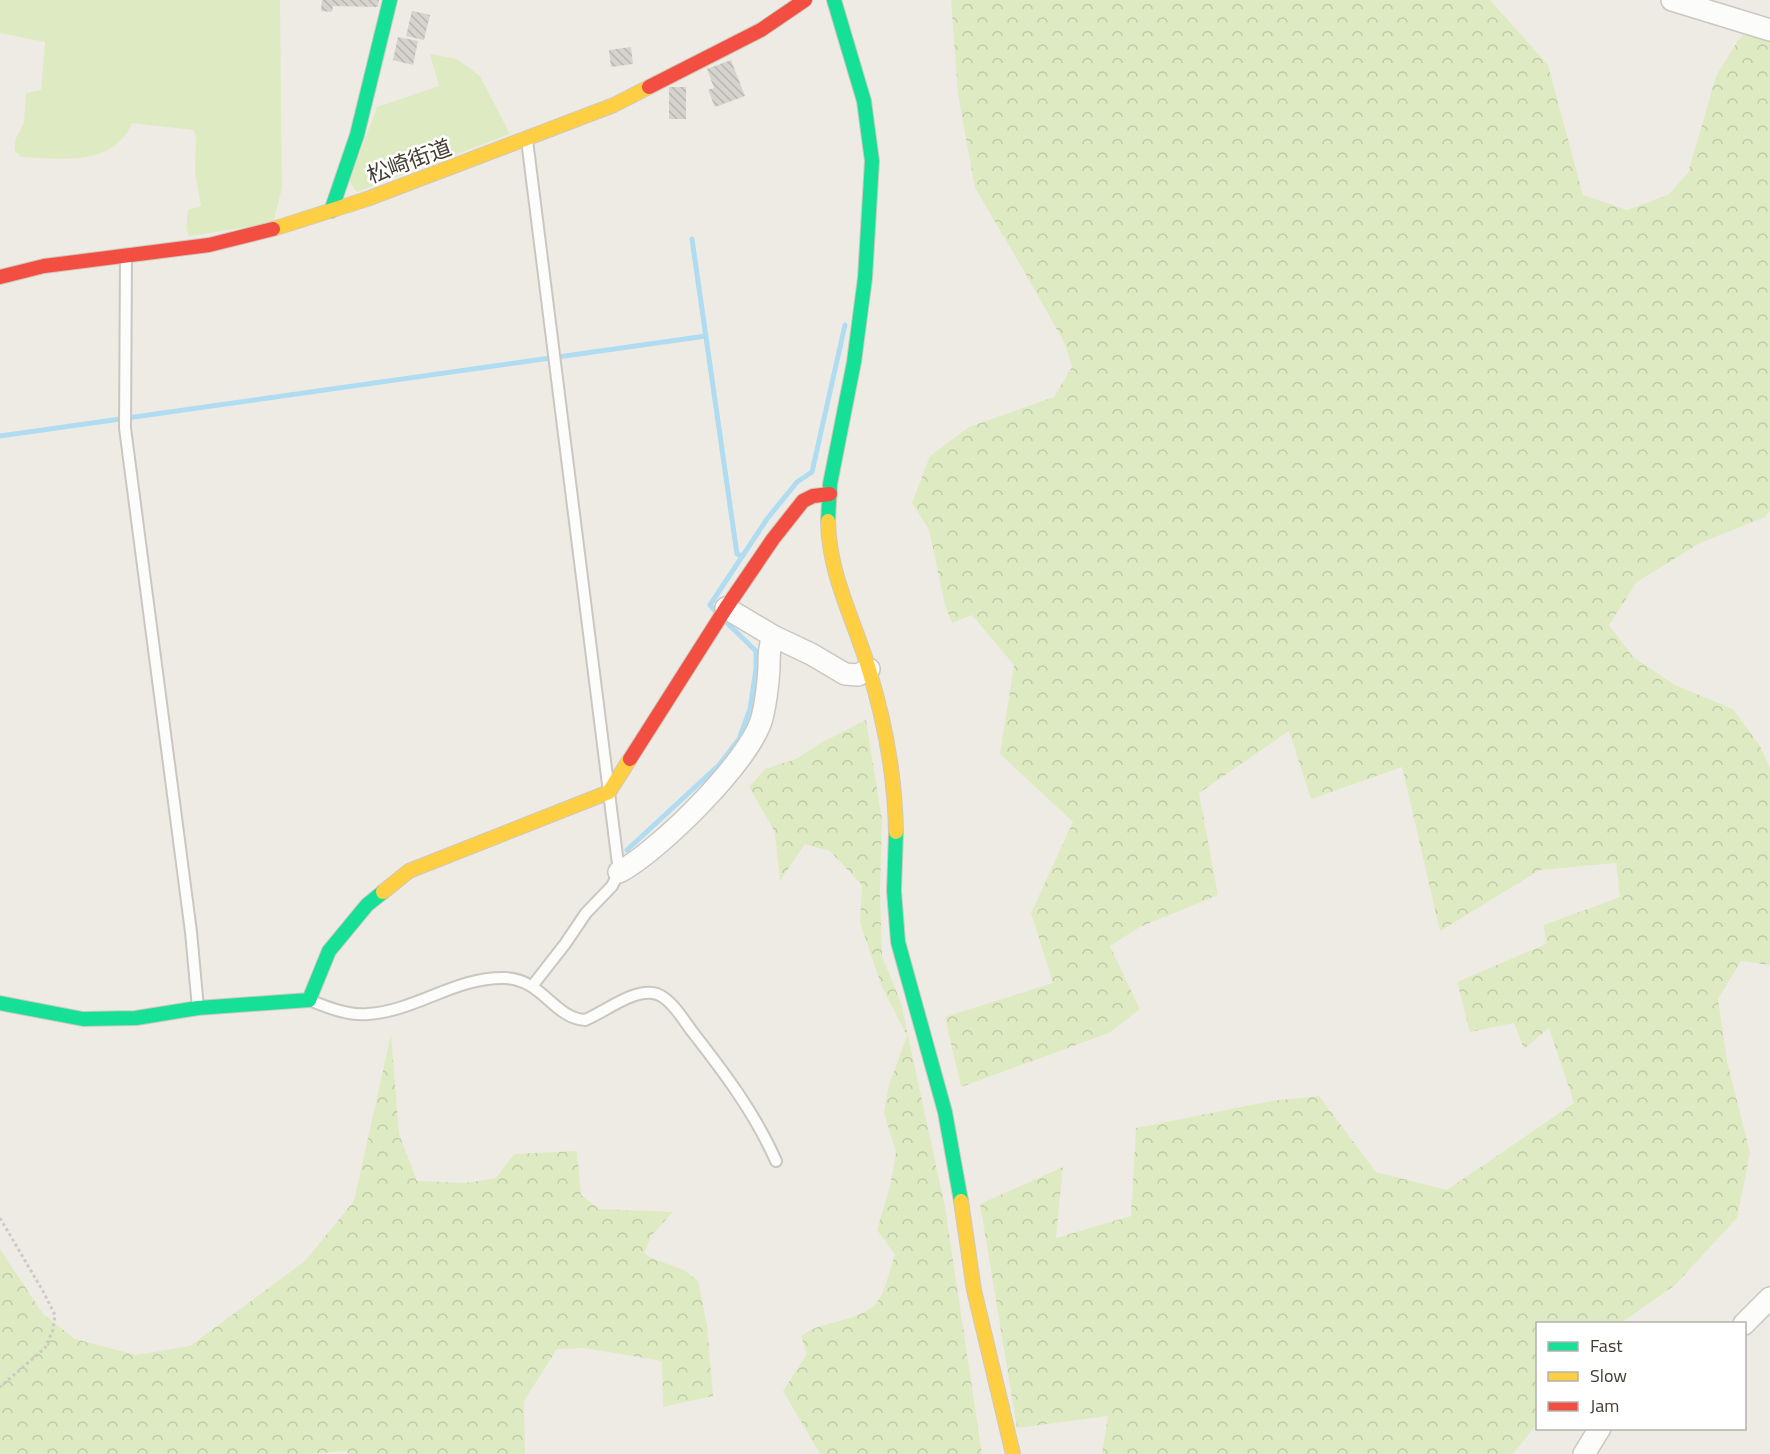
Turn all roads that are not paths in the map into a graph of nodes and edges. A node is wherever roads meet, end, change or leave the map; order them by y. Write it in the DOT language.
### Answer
graph roads {
  1 [pos="390,0"];
  2 [pos="834,0"];
  3 [pos="1672,0"];
  4 [pos="797,3"];
  5 [pos="1770,30"];
  6 [pos="527,139"];
  7 [pos="331,211"];
  8 [pos="126,256"];
  9 [pos="0,277"];
  10 [pos="830,494"];
  11 [pos="726,608"];
  12 [pos="773,636"];
  13 [pos="869,669"];
  14 [pos="609,792"];
  15 [pos="619,872"];
  16 [pos="533,986"];
  17 [pos="309,1000"];
  18 [pos="0,1003"];
  19 [pos="198,1008"];
  20 [pos="776,1161"];
  21 [pos="1770,1298"];
  22 [pos="1746,1322"];
  23 [pos="1599,1430"];
  24 [pos="1013,1454"];
  25 [pos="1584,1454"];
  1 -- 7 [label="street"];
  2 -- 10 [label="street"];
  3 -- 5 [label="street"];
  4 -- 6 [label="street, 松崎街道"];
  6 -- 7 [label="street, 松崎街道"];
  6 -- 14 [label="lane"];
  7 -- 8 [label="street, 松崎街道"];
  8 -- 9 [label="street, 松崎街道"];
  8 -- 19 [label="lane"];
  10 -- 11 [label="street"];
  10 -- 13 [label="street"];
  11 -- 12 [label="street"];
  11 -- 14 [label="street"];
  12 -- 13 [label="street"];
  12 -- 15 [label="street"];
  13 -- 24 [label="street"];
  14 -- 15 [label="lane"];
  14 -- 17 [label="street"];
  15 -- 16 [label="lane"];
  16 -- 17 [label="lane"];
  16 -- 20 [label="lane"];
  17 -- 19 [label="street"];
  18 -- 19 [label="street"];
  21 -- 22 [label="street"];
  23 -- 25 [label="street"];
}
